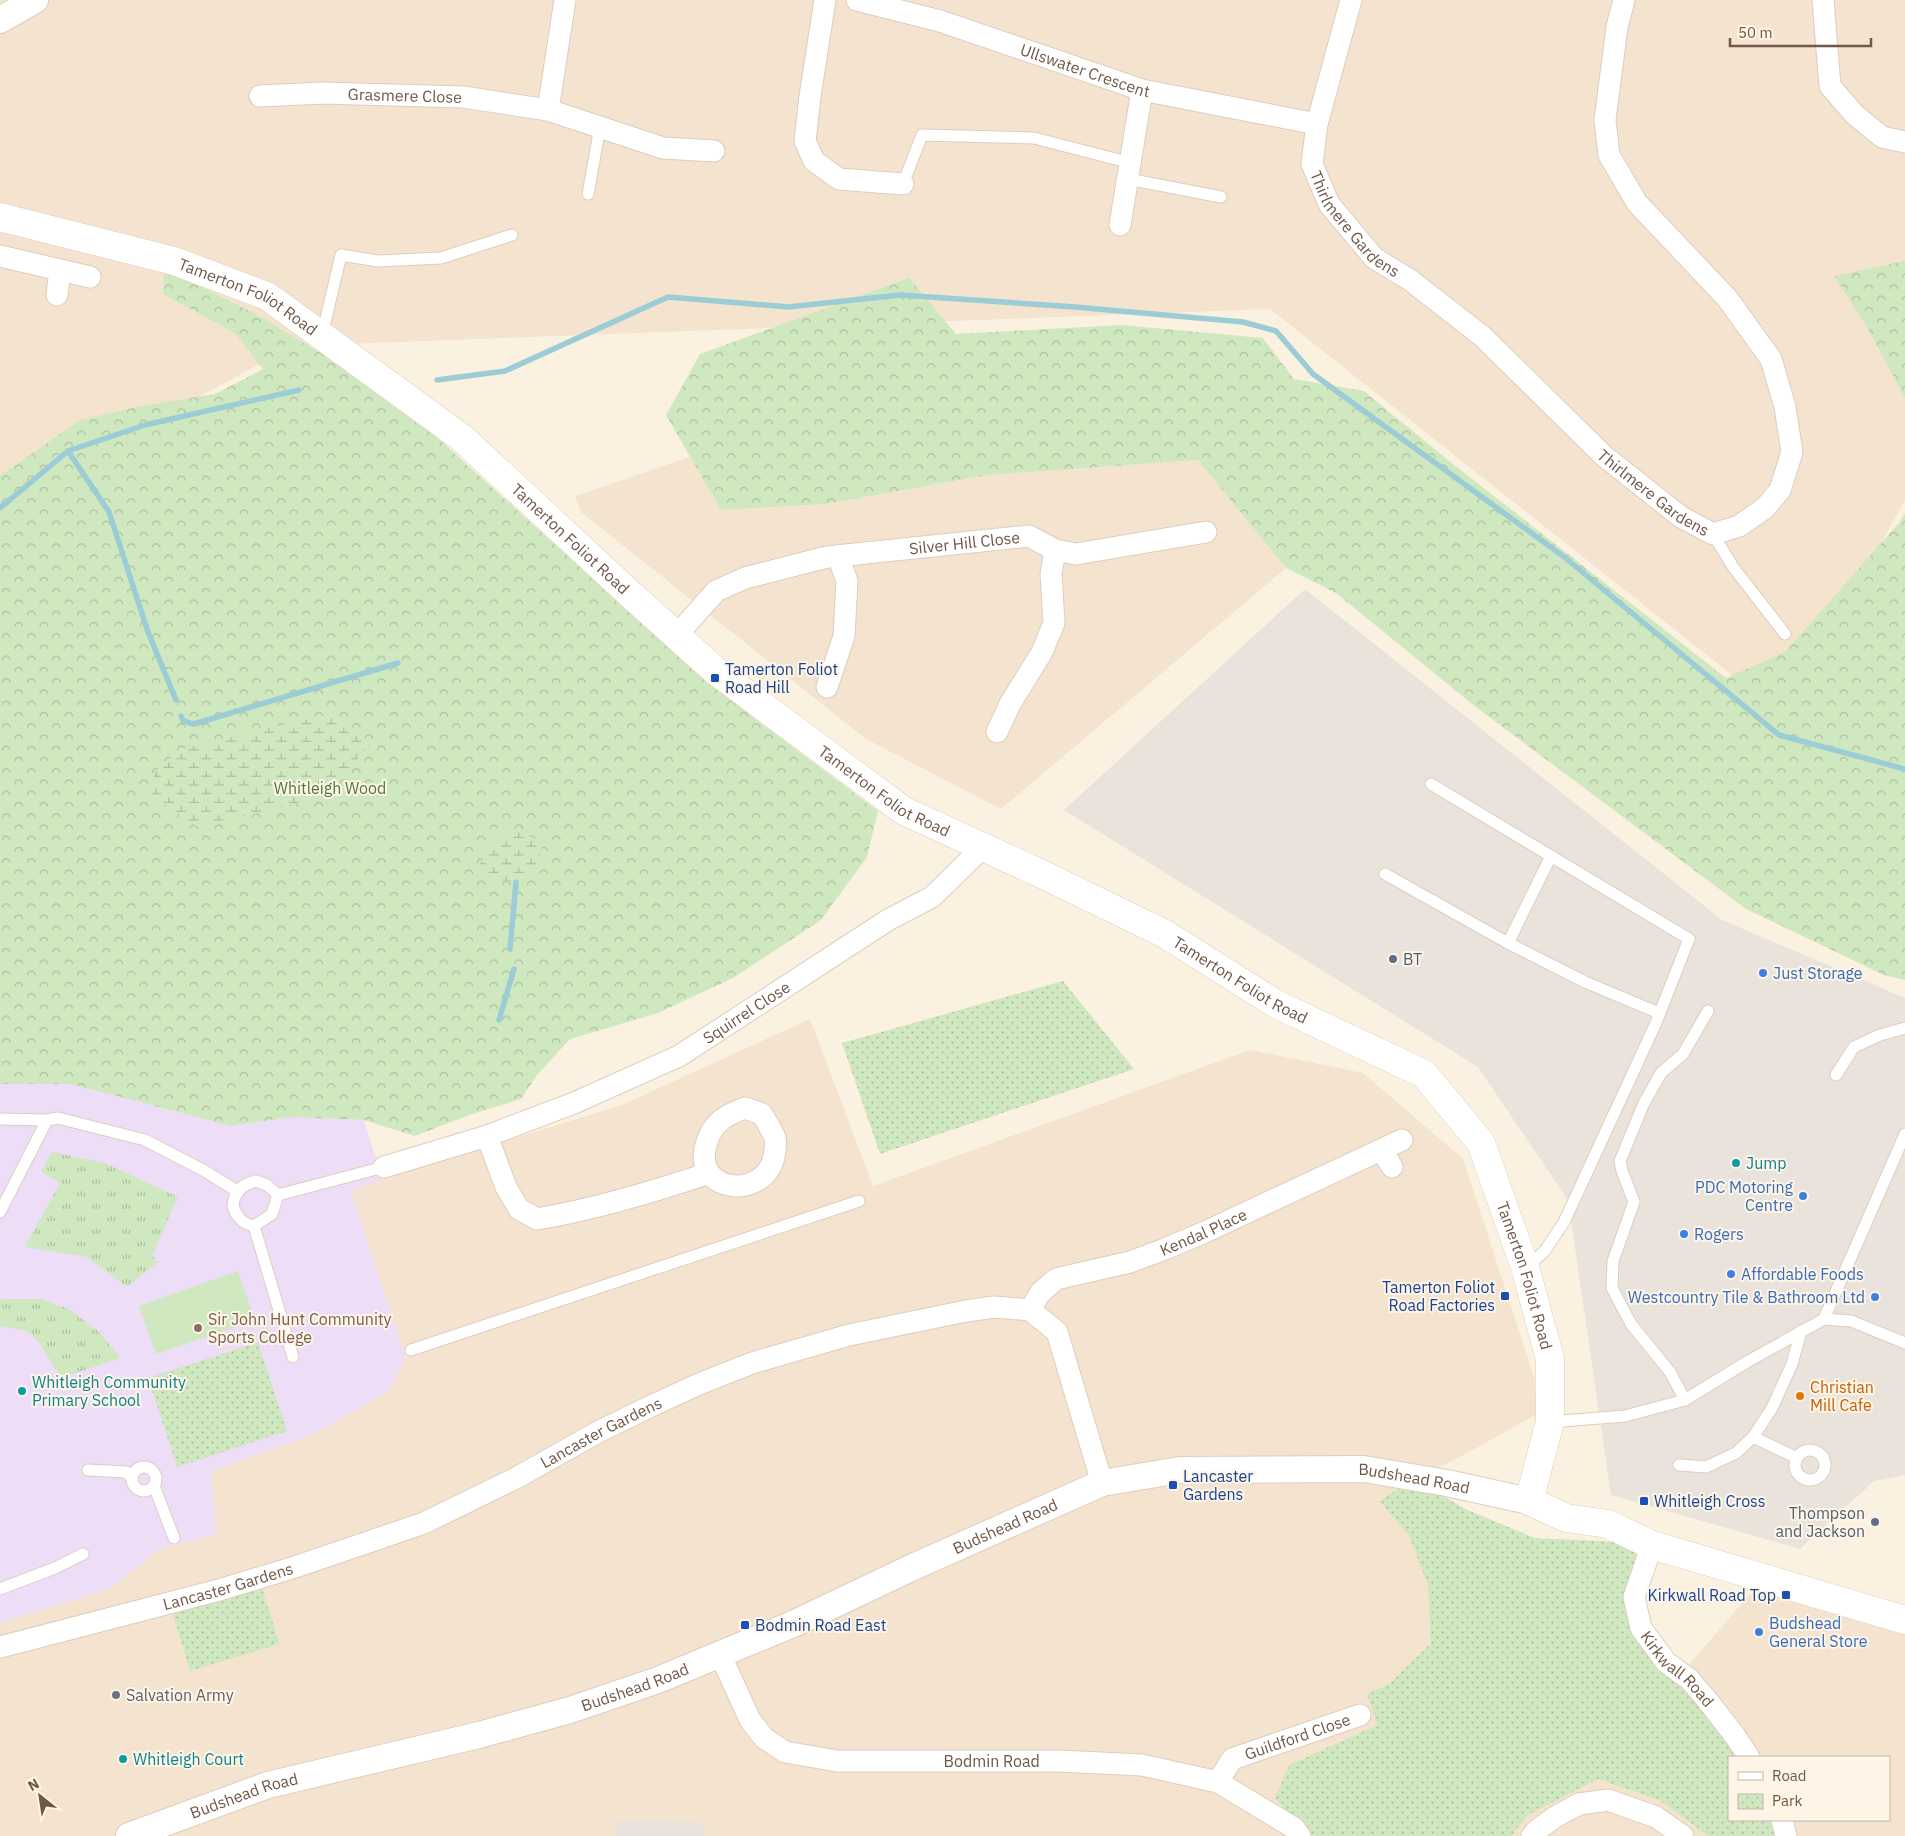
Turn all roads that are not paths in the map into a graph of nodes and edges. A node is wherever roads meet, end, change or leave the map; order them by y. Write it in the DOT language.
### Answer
graph roads {
  1 [pos="35,0"];
  2 [pos="565,0"];
  3 [pos="826,0"];
  4 [pos="856,0"];
  5 [pos="1351,0"];
  6 [pos="1624,0"];
  7 [pos="1823,0"];
  8 [pos="0,20"];
  9 [pos="1142,90"];
  10 [pos="260,96"];
  11 [pos="548,110"];
  12 [pos="1317,124"];
  13 [pos="600,127"];
  14 [pos="1905,142"];
  15 [pos="714,151"];
  16 [pos="1130,171"];
  17 [pos="903,184"];
  18 [pos="588,194"];
  19 [pos="1220,197"];
  20 [pos="0,217"];
  21 [pos="1120,225"];
  22 [pos="512,235"];
  23 [pos="0,256"];
  24 [pos="60,270"];
  25 [pos="90,277"];
  26 [pos="57,295"];
  27 [pos="322,335"];
  28 [pos="1206,532"];
  29 [pos="1713,534"];
  30 [pos="1055,550"];
  31 [pos="838,556"];
  32 [pos="1785,634"];
  33 [pos="676,636"];
  34 [pos="827,687"];
  35 [pos="997,732"];
  36 [pos="1431,784"];
  37 [pos="983,848"];
  38 [pos="1551,856"];
  39 [pos="1385,874"];
  40 [pos="1508,943"];
  41 [pos="1708,1011"];
  42 [pos="1659,1013"];
  43 [pos="1905,1028"];
  44 [pos="1836,1076"];
  45 [pos="0,1119"];
  46 [pos="47,1120"];
  47 [pos="1905,1134"];
  48 [pos="487,1136"];
  49 [pos="1402,1140"];
  50 [pos="384,1167"];
  51 [pos="709,1173"];
  52 [pos="237,1192"];
  53 [pos="278,1195"];
  54 [pos="859,1201"];
  55 [pos="0,1212"];
  56 [pos="254,1226"];
  57 [pos="1525,1267"];
  58 [pos="1030,1310"];
  59 [pos="1824,1319"];
  60 [pos="1801,1331"];
  61 [pos="1905,1343"];
  62 [pos="411,1350"];
  63 [pos="293,1357"];
  64 [pos="1685,1400"];
  65 [pos="1550,1422"];
  66 [pos="1753,1437"];
  67 [pos="1797,1458"];
  68 [pos="1680,1465"];
  69 [pos="88,1470"];
  70 [pos="132,1478"];
  71 [pos="1102,1482"];
  72 [pos="154,1486"];
  73 [pos="1529,1501"];
  74 [pos="174,1538"];
  75 [pos="1652,1545"];
  76 [pos="83,1554"];
  77 [pos="0,1589"];
  78 [pos="1905,1620"];
  79 [pos="0,1647"];
  80 [pos="720,1654"];
  81 [pos="1360,1715"];
  82 [pos="1748,1756"];
  83 [pos="1218,1782"];
  84 [pos="1782,1821"];
  85 [pos="129,1836"];
  86 [pos="1300,1836"];
  87 [pos="1532,1836"];
  88 [pos="1683,1836"];
  89 [pos="1786,1836"];
  1 -- 8 [label="street"];
  2 -- 11 [label="street"];
  3 -- 17 [label="street"];
  4 -- 9 [label="street, Ullswater Crescent"];
  5 -- 12 [label="street, Thirlmere Gardens"];
  6 -- 29 [label="street, Thirlmere Gardens"];
  7 -- 14 [label="street"];
  9 -- 12 [label="street, Ullswater Crescent"];
  9 -- 16 [label="street"];
  10 -- 11 [label="street, Grasmere Close"];
  11 -- 13 [label="street, Grasmere Close"];
  12 -- 29 [label="street, Thirlmere Gardens"];
  13 -- 15 [label="street, Grasmere Close"];
  13 -- 18 [label="lane"];
  16 -- 17 [label="lane"];
  16 -- 19 [label="lane"];
  16 -- 21 [label="street"];
  20 -- 27 [label="main road, Tamerton Foliot Road"];
  22 -- 27 [label="lane"];
  23 -- 24 [label="street"];
  24 -- 25 [label="street"];
  24 -- 26 [label="street"];
  27 -- 33 [label="main road, Tamerton Foliot Road"];
  28 -- 30 [label="street, Silver Hill Close"];
  29 -- 32 [label="lane"];
  30 -- 31 [label="street, Silver Hill Close"];
  30 -- 35 [label="street"];
  31 -- 33 [label="street, Silver Hill Close"];
  31 -- 34 [label="street"];
  33 -- 37 [label="main road, Tamerton Foliot Road"];
  36 -- 38 [label="lane"];
  37 -- 48 [label="street, Squirrel Close"];
  37 -- 57 [label="main road, Tamerton Foliot Road"];
  38 -- 40 [label="lane"];
  38 -- 42 [label="lane"];
  39 -- 40 [label="lane"];
  40 -- 42 [label="lane"];
  41 -- 64 [label="lane"];
  42 -- 57 [label="lane"];
  43 -- 44 [label="lane"];
  45 -- 46 [label="lane"];
  46 -- 52 [label="lane"];
  46 -- 55 [label="lane"];
  47 -- 59 [label="lane"];
  48 -- 50 [label="street, Squirrel Close"];
  48 -- 51 [label="street"];
  49 -- 58 [label="street, Kendal Place"];
  50 -- 53 [label="lane"];
  52 -- 53 [label="lane"];
  52 -- 56 [label="lane"];
  53 -- 56 [label="lane"];
  54 -- 62 [label="lane"];
  56 -- 63 [label="lane"];
  57 -- 65 [label="main road, Tamerton Foliot Road"];
  58 -- 71 [label="street"];
  58 -- 79 [label="street, Lancaster Gardens"];
  59 -- 60 [label="lane"];
  59 -- 61 [label="lane"];
  60 -- 64 [label="lane"];
  60 -- 66 [label="lane"];
  64 -- 65 [label="lane"];
  65 -- 73 [label="main road, Tamerton Foliot Road"];
  66 -- 67 [label="lane"];
  66 -- 68 [label="lane"];
  69 -- 70 [label="lane"];
  70 -- 72 [label="lane"];
  70 -- 72 [label="lane"];
  71 -- 73 [label="street, Budshead Road"];
  71 -- 80 [label="street, Budshead Road"];
  72 -- 74 [label="lane"];
  73 -- 75 [label="main road, Budshead Road"];
  75 -- 78 [label="main road, Budshead Road"];
  75 -- 82 [label="street, Kirkwall Road"];
  76 -- 77 [label="lane"];
  80 -- 83 [label="street, Bodmin Road"];
  80 -- 85 [label="street, Budshead Road"];
  81 -- 83 [label="street, Guildford Close"];
  83 -- 86 [label="street, Bodmin Road"];
  84 -- 89 [label="street"];
  87 -- 88 [label="street"];
}
